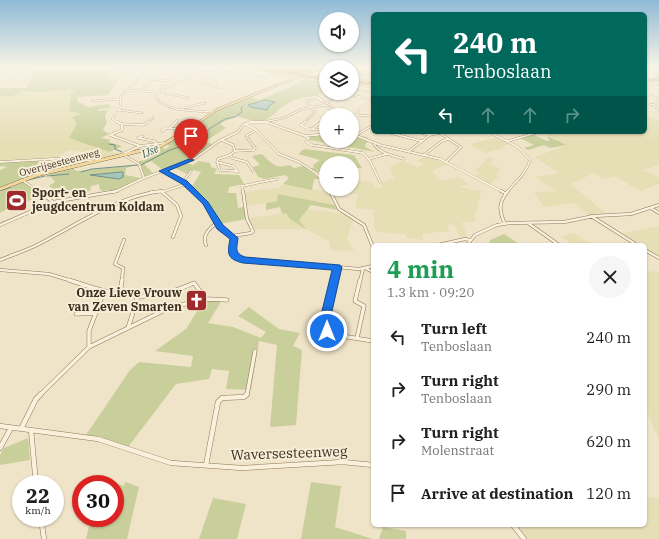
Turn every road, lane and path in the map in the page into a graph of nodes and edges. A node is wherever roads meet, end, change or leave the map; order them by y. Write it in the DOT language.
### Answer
graph roads {
  1 [pos="125,92"];
  2 [pos="157,92"];
  3 [pos="259,92"];
  4 [pos="647,93"];
  5 [pos="359,97"];
  6 [pos="189,98"];
  7 [pos="119,99"];
  8 [pos="332,100"];
  9 [pos="354,100"];
  10 [pos="371,100"];
  11 [pos="92,101"];
  12 [pos="659,101"];
  13 [pos="371,102"];
  14 [pos="205,103"];
  15 [pos="325,104"];
  16 [pos="647,104"];
  17 [pos="653,105"];
  18 [pos="311,107"];
  19 [pos="330,108"];
  20 [pos="341,108"];
  21 [pos="181,109"];
  22 [pos="359,109"];
  23 [pos="120,110"];
  24 [pos="659,110"];
  25 [pos="212,112"];
  26 [pos="142,113"];
  27 [pos="359,114"];
  28 [pos="371,116"];
  29 [pos="153,118"];
  30 [pos="177,120"];
  31 [pos="266,122"];
  32 [pos="122,124"];
  33 [pos="246,124"];
  34 [pos="319,124"];
  35 [pos="369,127"];
  36 [pos="170,128"];
  37 [pos="312,129"];
  38 [pos="187,130"];
  39 [pos="256,130"];
  40 [pos="319,130"];
  41 [pos="163,131"];
  42 [pos="359,134"];
  43 [pos="394,134"];
  44 [pos="426,134"];
  45 [pos="434,134"];
  46 [pos="440,134"];
  47 [pos="493,134"];
  48 [pos="532,134"];
  49 [pos="319,135"];
  50 [pos="359,135"];
  51 [pos="430,135"];
  52 [pos="143,136"];
  53 [pos="305,136"];
  54 [pos="448,139"];
  55 [pos="222,140"];
  56 [pos="508,141"];
  57 [pos="373,142"];
  58 [pos="421,142"];
  59 [pos="166,143"];
  60 [pos="157,144"];
  61 [pos="140,146"];
  62 [pos="235,151"];
  63 [pos="409,151"];
  64 [pos="124,153"];
  65 [pos="387,154"];
  66 [pos="426,154"];
  67 [pos="230,155"];
  68 [pos="245,157"];
  69 [pos="368,159"];
  70 [pos="404,159"];
  71 [pos="92,161"];
  72 [pos="246,161"];
  73 [pos="0,162"];
  74 [pos="217,162"];
  75 [pos="446,162"];
  76 [pos="253,170"];
  77 [pos="162,171"];
  78 [pos="191,171"];
  79 [pos="319,177"];
  80 [pos="144,178"];
  81 [pos="277,179"];
  82 [pos="24,180"];
  83 [pos="380,182"];
  84 [pos="184,183"];
  85 [pos="0,189"];
  86 [pos="162,192"];
  87 [pos="505,193"];
  88 [pos="332,196"];
  89 [pos="53,202"];
  90 [pos="659,205"];
  91 [pos="651,208"];
  92 [pos="659,213"];
  93 [pos="591,216"];
  94 [pos="217,222"];
  95 [pos="528,223"];
  96 [pos="505,224"];
  97 [pos="0,225"];
  98 [pos="232,236"];
  99 [pos="174,237"];
  100 [pos="124,240"];
  101 [pos="470,240"];
  102 [pos="371,243"];
  103 [pos="447,243"];
  104 [pos="468,243"];
  105 [pos="556,243"];
  106 [pos="634,243"];
  107 [pos="206,245"];
  108 [pos="647,251"];
  109 [pos="659,258"];
  110 [pos="0,260"];
  111 [pos="337,267"];
  112 [pos="371,267"];
  113 [pos="364,269"];
  114 [pos="0,270"];
  115 [pos="371,271"];
  116 [pos="104,291"];
  117 [pos="120,295"];
  118 [pos="136,297"];
  119 [pos="227,300"];
  120 [pos="199,301"];
  121 [pos="96,313"];
  122 [pos="76,314"];
  123 [pos="128,328"];
  124 [pos="328,333"];
  125 [pos="357,338"];
  126 [pos="320,341"];
  127 [pos="371,341"];
  128 [pos="89,346"];
  129 [pos="255,350"];
  130 [pos="0,426"];
  131 [pos="11,428"];
  132 [pos="21,429"];
  133 [pos="31,430"];
  134 [pos="0,448"];
  135 [pos="206,465"];
  136 [pos="371,465"];
  137 [pos="35,475"];
  138 [pos="42,527"];
  139 [pos="515,527"];
  140 [pos="44,539"];
  141 [pos="524,539"];
  1 -- 7 [label="street"];
  2 -- 6 [label="street"];
  2 -- 21 [label="street"];
  3 -- 25 [label="main road, Overijsesteenweg"];
  4 -- 12 [label="street"];
  5 -- 10 [label="street"];
  7 -- 11 [label="street"];
  7 -- 23 [label="street"];
  8 -- 15 [label="street"];
  9 -- 20 [label="street"];
  12 -- 17 [label="street"];
  13 -- 22 [label="street"];
  14 -- 21 [label="street"];
  15 -- 18 [label="street"];
  15 -- 18 [label="street"];
  15 -- 19 [label="street"];
  16 -- 17 [label="street"];
  17 -- 24 [label="street"];
  18 -- 31 [label="street"];
  18 -- 37 [label="street"];
  21 -- 25 [label="street"];
  23 -- 26 [label="street"];
  23 -- 32 [label="street"];
  25 -- 38 [label="main road, Overijsesteenweg"];
  27 -- 28 [label="street"];
  29 -- 32 [label="street"];
  30 -- 36 [label="street"];
  31 -- 33 [label="street"];
  31 -- 53 [label="street"];
  32 -- 61 [label="street"];
  33 -- 39 [label="street"];
  33 -- 55 [label="street"];
  34 -- 37 [label="street"];
  35 -- 42 [label="street"];
  36 -- 38 [label="street"];
  36 -- 41 [label="street"];
  37 -- 40 [label="street"];
  38 -- 59 [label="main road, Overijsesteenweg"];
  39 -- 62 [label="street"];
  39 -- 79 [label="street"];
  43 -- 58 [label="street"];
  44 -- 51 [label="street"];
  45 -- 51 [label="street"];
  46 -- 54 [label="street"];
  47 -- 56 [label="street"];
  48 -- 56 [label="street"];
  49 -- 53 [label="street"];
  50 -- 57 [label="street"];
  51 -- 58 [label="street"];
  52 -- 60 [label="street"];
  53 -- 69 [label="street"];
  54 -- 66 [label="street"];
  54 -- 75 [label="street"];
  55 -- 62 [label="street"];
  55 -- 77 [label="street"];
  56 -- 87 [label="street"];
  57 -- 63 [label="street"];
  57 -- 65 [label="street"];
  58 -- 63 [label="street"];
  59 -- 60 [label="street"];
  59 -- 64 [label="main road, Overijsesteenweg"];
  60 -- 61 [label="street"];
  61 -- 64 [label="street"];
  62 -- 67 [label="street"];
  63 -- 66 [label="street"];
  64 -- 71 [label="main road, Overijsesteenweg"];
  64 -- 80 [label="street"];
  65 -- 69 [label="street"];
  65 -- 70 [label="street"];
  66 -- 75 [label="street"];
  67 -- 72 [label="street"];
  67 -- 74 [label="street"];
  68 -- 72 [label="street"];
  69 -- 83 [label="street"];
  71 -- 73 [label="street"];
  71 -- 82 [label="main road, Overijsesteenweg"];
  72 -- 76 [label="street"];
  74 -- 74 [label="street"];
  75 -- 87 [label="street"];
  77 -- 80 [label="street"];
  77 -- 84 [label="street"];
  78 -- 84 [label="street"];
  80 -- 89 [label="street"];
  81 -- 98 [label="street"];
  82 -- 85 [label="main road, Overijsesteenweg"];
  82 -- 89 [label="street"];
  84 -- 86 [label="street"];
  84 -- 94 [label="street"];
  86 -- 99 [label="street"];
  86 -- 110 [label="street"];
  87 -- 96 [label="street"];
  88 -- 102 [label="street"];
  89 -- 97 [label="street"];
  90 -- 91 [label="street"];
  91 -- 92 [label="street"];
  91 -- 93 [label="street"];
  93 -- 95 [label="street"];
  93 -- 106 [label="street"];
  94 -- 98 [label="street"];
  94 -- 107 [label="street"];
  95 -- 96 [label="street"];
  95 -- 105 [label="street"];
  96 -- 101 [label="street"];
  98 -- 111 [label="street"];
  100 -- 117 [label="street"];
  101 -- 103 [label="street"];
  101 -- 104 [label="street"];
  108 -- 109 [label="street"];
  111 -- 113 [label="street"];
  111 -- 124 [label="street"];
  112 -- 113 [label="street"];
  113 -- 115 [label="street"];
  113 -- 125 [label="street"];
  114 -- 116 [label="street"];
  116 -- 117 [label="street"];
  116 -- 121 [label="street"];
  117 -- 118 [label="street"];
  118 -- 120 [label="street"];
  118 -- 123 [label="street"];
  119 -- 120 [label="street"];
  120 -- 123 [label="street"];
  121 -- 122 [label="street"];
  121 -- 128 [label="street"];
  123 -- 128 [label="street"];
  124 -- 125 [label="street"];
  124 -- 126 [label="street"];
  125 -- 127 [label="street"];
  128 -- 132 [label="street"];
  129 -- 135 [label="street"];
  130 -- 131 [label="street, Waversesteenweg"];
  131 -- 132 [label="street, Waversesteenweg"];
  131 -- 134 [label="street"];
  132 -- 133 [label="street, Waversesteenweg"];
  133 -- 135 [label="street, Waversesteenweg"];
  133 -- 137 [label="street"];
  135 -- 136 [label="street, Waversesteenweg"];
  138 -- 140 [label="street"];
  139 -- 141 [label="street"];
}
